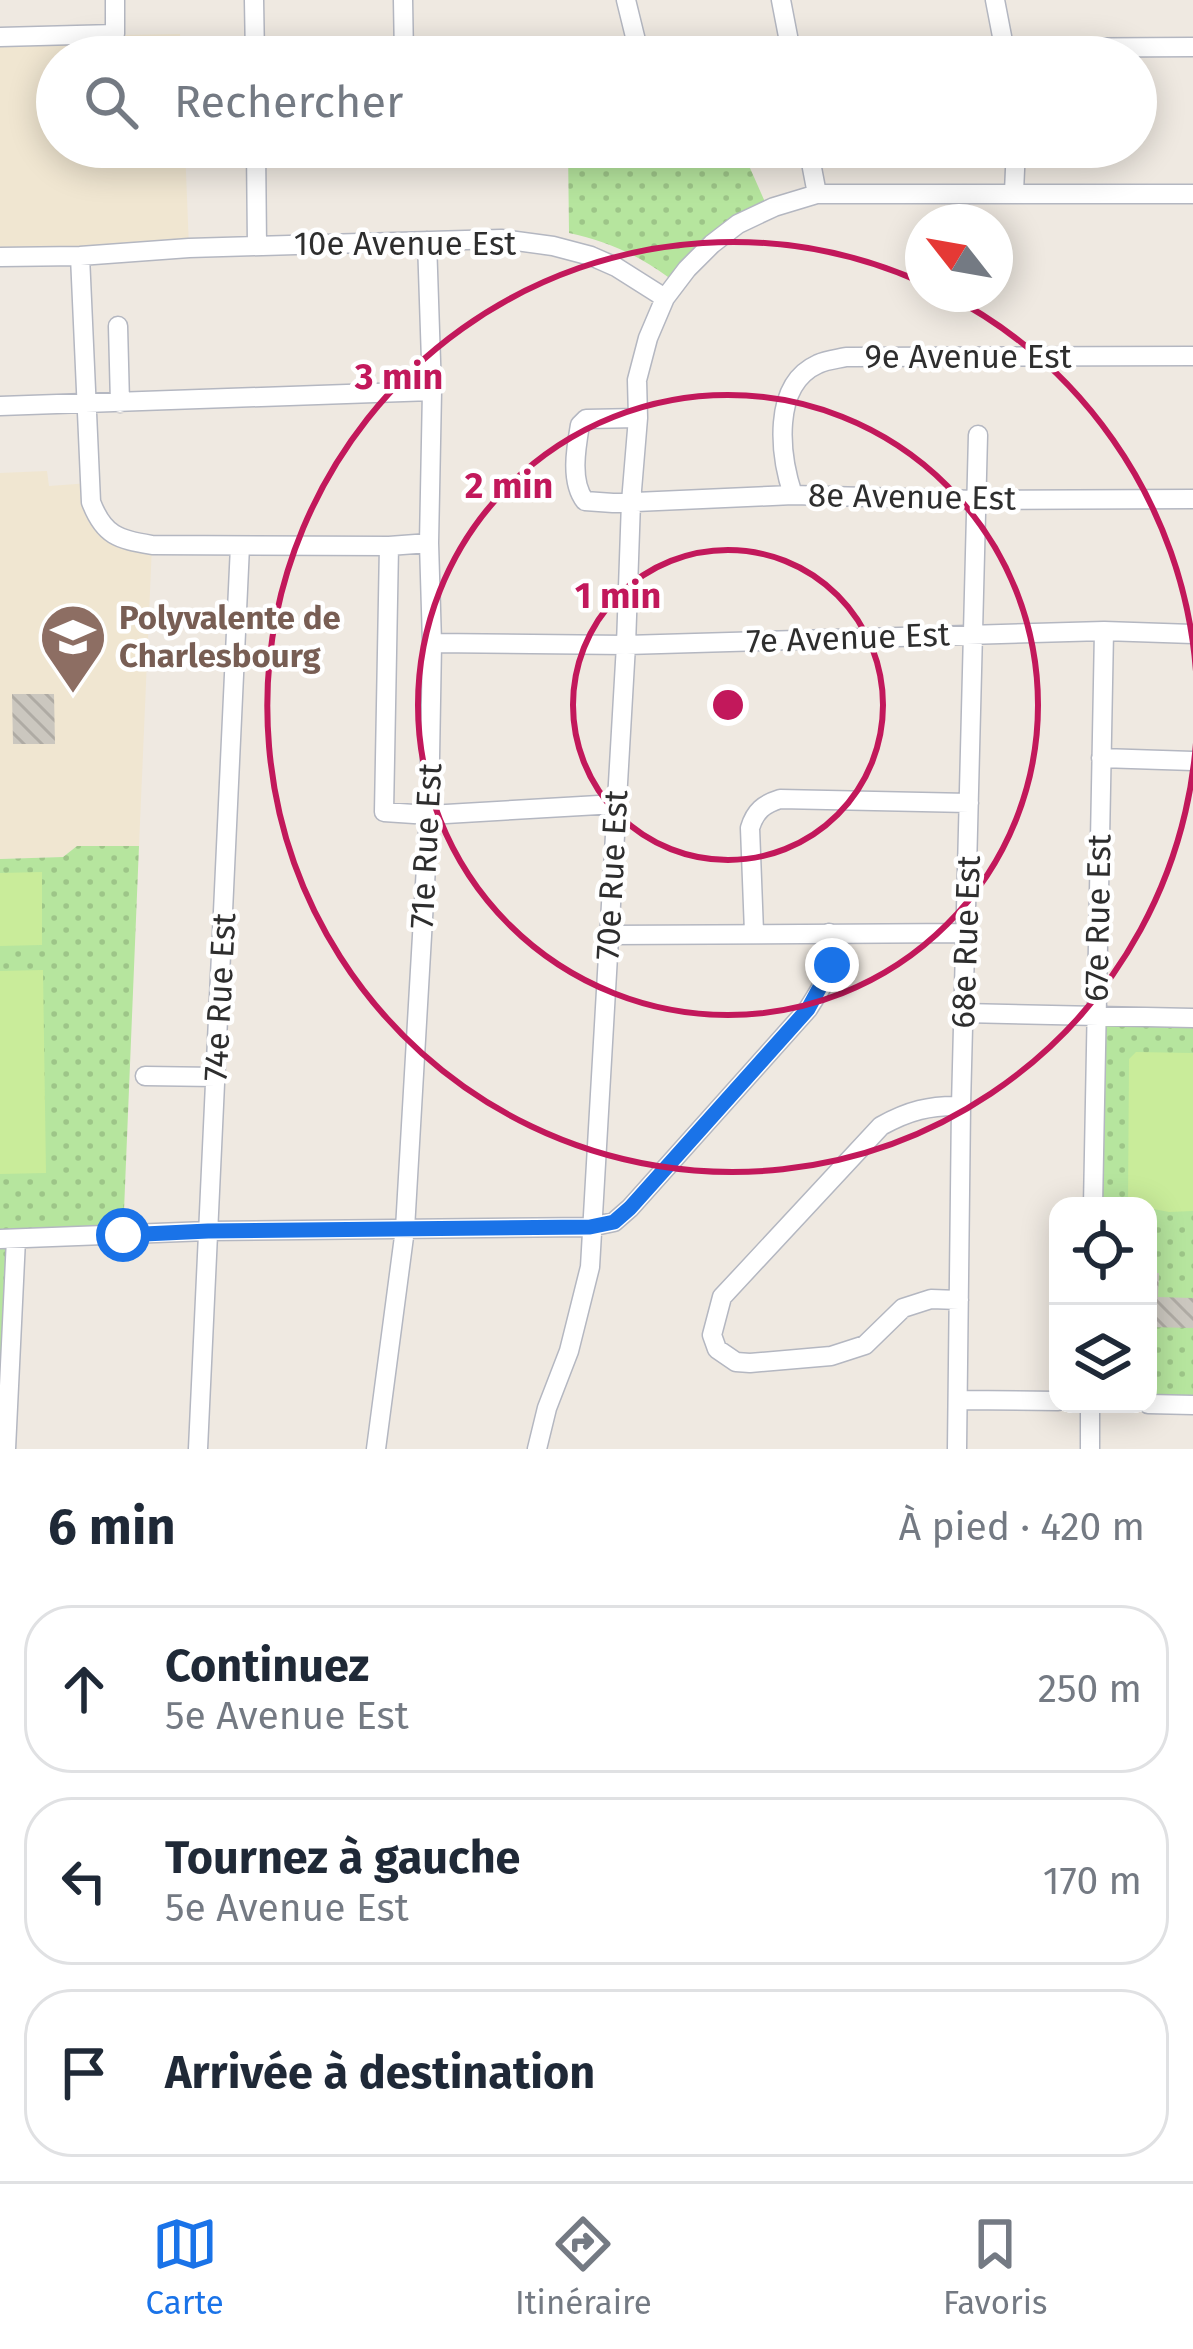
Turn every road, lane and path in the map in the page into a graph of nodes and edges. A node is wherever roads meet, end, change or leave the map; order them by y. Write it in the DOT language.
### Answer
graph roads {
  1 [pos="115,0"];
  2 [pos="254,0"];
  3 [pos="403,0"];
  4 [pos="626,0"];
  5 [pos="781,0"];
  6 [pos="995,0"];
  7 [pos="36,36"];
  8 [pos="39,36"];
  9 [pos="254,36"];
  10 [pos="404,36"];
  11 [pos="635,36"];
  12 [pos="787,36"];
  13 [pos="1002,36"];
  14 [pos="0,37"];
  15 [pos="1193,47"];
  16 [pos="1157,48"];
  17 [pos="256,168"];
  18 [pos="812,168"];
  19 [pos="1015,168"];
  20 [pos="1014,193"];
  21 [pos="817,194"];
  22 [pos="1193,194"];
  23 [pos="427,241"];
  24 [pos="257,246"];
  25 [pos="80,256"];
  26 [pos="0,257"];
  27 [pos="664,298"];
  28 [pos="118,326"];
  29 [pos="1193,356"];
  30 [pos="432,391"];
  31 [pos="120,403"];
  32 [pos="87,404"];
  33 [pos="0,406"];
  34 [pos="638,418"];
  35 [pos="978,435"];
  36 [pos="793,495"];
  37 [pos="1193,499"];
  38 [pos="976,500"];
  39 [pos="631,502"];
  40 [pos="429,543"];
  41 [pos="240,546"];
  42 [pos="389,546"];
  43 [pos="1104,631"];
  44 [pos="973,634"];
  45 [pos="1193,634"];
  46 [pos="432,643"];
  47 [pos="626,645"];
  48 [pos="1101,758"];
  49 [pos="1193,761"];
  50 [pos="970,803"];
  51 [pos="616,804"];
  52 [pos="429,815"];
  53 [pos="754,932"];
  54 [pos="968,933"];
  55 [pos="609,934"];
  56 [pos="829,934"];
  57 [pos="964,1013"];
  58 [pos="1096,1018"];
  59 [pos="1193,1018"];
  60 [pos="145,1076"];
  61 [pos="216,1077"];
  62 [pos="961,1106"];
  63 [pos="1093,1197"];
  64 [pos="590,1227"];
  65 [pos="405,1229"];
  66 [pos="208,1231"];
  67 [pos="8,1239"];
  68 [pos="959,1300"];
  69 [pos="958,1400"];
  70 [pos="1049,1402"];
  71 [pos="1157,1404"];
  72 [pos="1193,1405"];
  73 [pos="1090,1413"];
  74 [pos="6,1449"];
  75 [pos="198,1449"];
  76 [pos="376,1449"];
  77 [pos="538,1449"];
  78 [pos="957,1449"];
  79 [pos="1090,1449"];
  1 -- 8 [label="street"];
  2 -- 9 [label="street"];
  3 -- 10 [label="street"];
  4 -- 11 [label="street"];
  5 -- 12 [label="street"];
  6 -- 13 [label="street"];
  7 -- 14 [label="street"];
  15 -- 16 [label="street"];
  17 -- 24 [label="street"];
  18 -- 21 [label="street"];
  19 -- 20 [label="street"];
  20 -- 21 [label="street"];
  20 -- 22 [label="street"];
  21 -- 27 [label="street"];
  23 -- 24 [label="street, 10e Avenue Est"];
  23 -- 27 [label="street, 10e Avenue Est"];
  23 -- 30 [label="street, 71e Rue Est"];
  24 -- 25 [label="street, 10e Avenue Est"];
  25 -- 26 [label="street, 10e Avenue Est"];
  25 -- 32 [label="street"];
  27 -- 34 [label="street, 70e Rue Est"];
  28 -- 31 [label="street"];
  29 -- 36 [label="street, 9e Avenue Est"];
  30 -- 31 [label="street"];
  30 -- 40 [label="street, 71e Rue Est"];
  31 -- 32 [label="street"];
  32 -- 33 [label="street"];
  32 -- 41 [label="street"];
  34 -- 39 [label="street, 70e Rue Est"];
  34 -- 39 [label="street, 8e Avenue Est"];
  35 -- 38 [label="street, 68e Rue Est"];
  36 -- 38 [label="street, 8e Avenue Est"];
  36 -- 39 [label="street, 8e Avenue Est"];
  37 -- 38 [label="street, 8e Avenue Est"];
  38 -- 44 [label="street, 68e Rue Est"];
  39 -- 47 [label="street, 70e Rue Est"];
  40 -- 42 [label="street"];
  40 -- 46 [label="street, 71e Rue Est"];
  41 -- 42 [label="street"];
  41 -- 61 [label="street, 74e Rue Est"];
  42 -- 52 [label="street, 71e Rue Est"];
  43 -- 44 [label="street, 7e Avenue Est"];
  43 -- 45 [label="street, 7e Avenue Est"];
  43 -- 48 [label="street, 67e Rue Est"];
  44 -- 47 [label="street, 7e Avenue Est"];
  44 -- 50 [label="street, 68e Rue Est"];
  46 -- 47 [label="street, 7e Avenue Est"];
  46 -- 52 [label="street, 71e Rue Est"];
  47 -- 51 [label="street, 70e Rue Est"];
  48 -- 49 [label="street"];
  48 -- 58 [label="street, 67e Rue Est"];
  50 -- 53 [label="street"];
  50 -- 54 [label="street, 68e Rue Est"];
  51 -- 52 [label="street"];
  51 -- 55 [label="street, 70e Rue Est"];
  52 -- 65 [label="street, 71e Rue Est"];
  53 -- 55 [label="street"];
  53 -- 56 [label="street"];
  54 -- 56 [label="street"];
  54 -- 57 [label="street, 68e Rue Est"];
  55 -- 64 [label="street, 70e Rue Est"];
  56 -- 64 [label="street"];
  57 -- 58 [label="street"];
  57 -- 62 [label="street, 68e Rue Est"];
  58 -- 59 [label="street"];
  58 -- 63 [label="street, 67e Rue Est"];
  60 -- 61 [label="street"];
  61 -- 66 [label="street, 74e Rue Est"];
  62 -- 68 [label="street, 68e Rue Est"];
  62 -- 68 [label="street"];
  64 -- 65 [label="street"];
  64 -- 77 [label="street, 70e Rue Est"];
  65 -- 66 [label="street"];
  65 -- 76 [label="street, 71e Rue Est"];
  66 -- 67 [label="street"];
  66 -- 75 [label="street, 74e Rue Est"];
  67 -- 74 [label="street"];
  68 -- 69 [label="street, 68e Rue Est"];
  69 -- 70 [label="street"];
  69 -- 78 [label="street, 68e Rue Est"];
  71 -- 72 [label="street"];
  73 -- 79 [label="street"];
}
